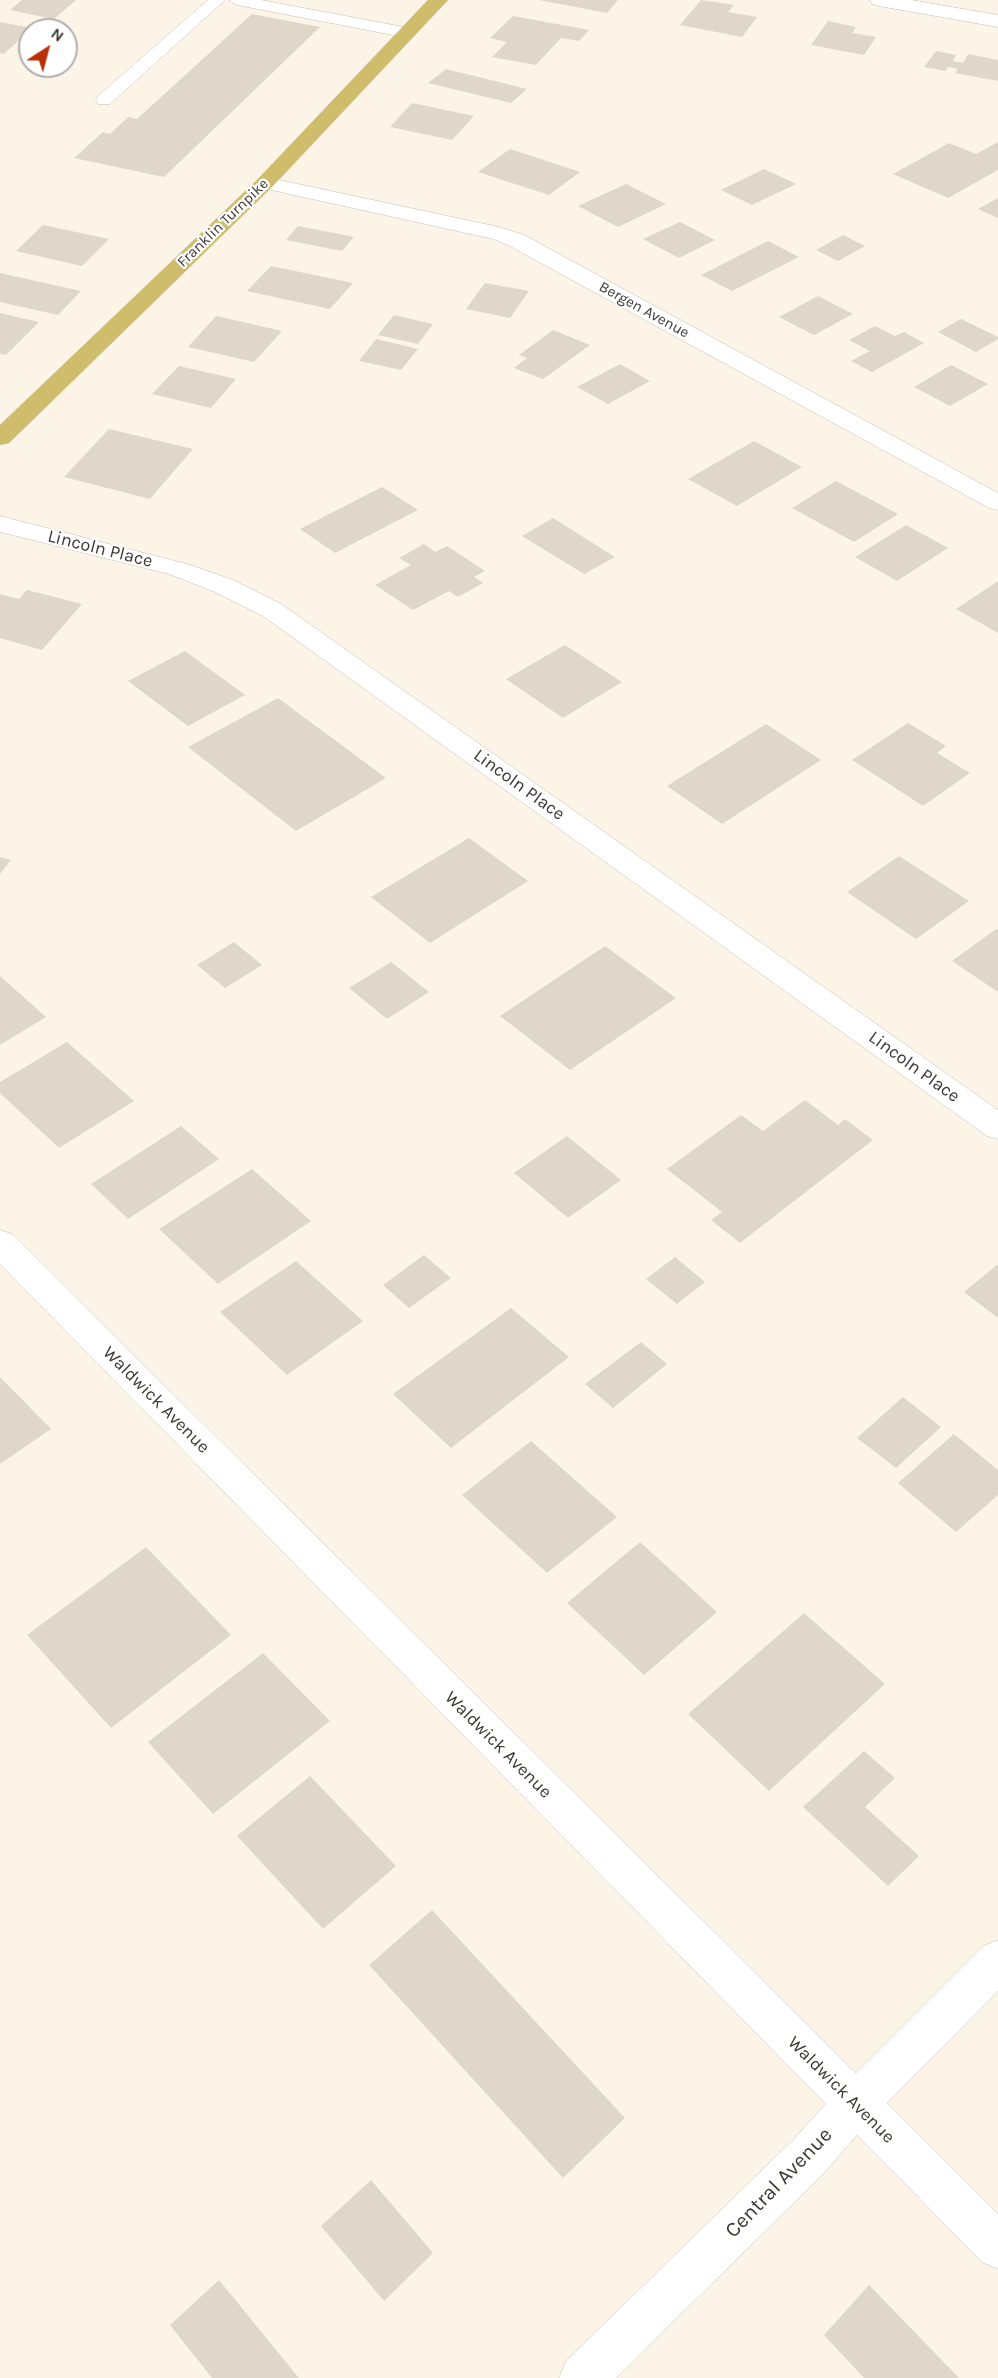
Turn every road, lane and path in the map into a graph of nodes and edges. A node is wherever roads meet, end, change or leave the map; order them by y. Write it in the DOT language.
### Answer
graph roads {
  1 [pos="217,0"];
  2 [pos="237,0"];
  3 [pos="439,0"];
  4 [pos="879,0"];
  5 [pos="998,21"];
  6 [pos="409,33"];
  7 [pos="104,100"];
  8 [pos="265,183"];
  9 [pos="0,438"];
  10 [pos="998,503"];
  11 [pos="0,524"];
  12 [pos="998,1127"];
  13 [pos="0,1243"];
  14 [pos="998,1960"];
  15 [pos="855,2104"];
  16 [pos="998,2246"];
  17 [pos="584,2378"];
  1 -- 7 [label="lane"];
  2 -- 6 [label="lane"];
  3 -- 6 [label="main road, Franklin Turnpike"];
  4 -- 5 [label="street"];
  6 -- 8 [label="main road, Franklin Turnpike"];
  8 -- 9 [label="main road, Franklin Turnpike"];
  8 -- 10 [label="street, Bergen Avenue"];
  11 -- 12 [label="street, Lincoln Place"];
  13 -- 15 [label="street, Waldwick Avenue"];
  14 -- 15 [label="street, Central Avenue"];
  15 -- 16 [label="street, Waldwick Avenue"];
  15 -- 17 [label="street, Central Avenue"];
}
